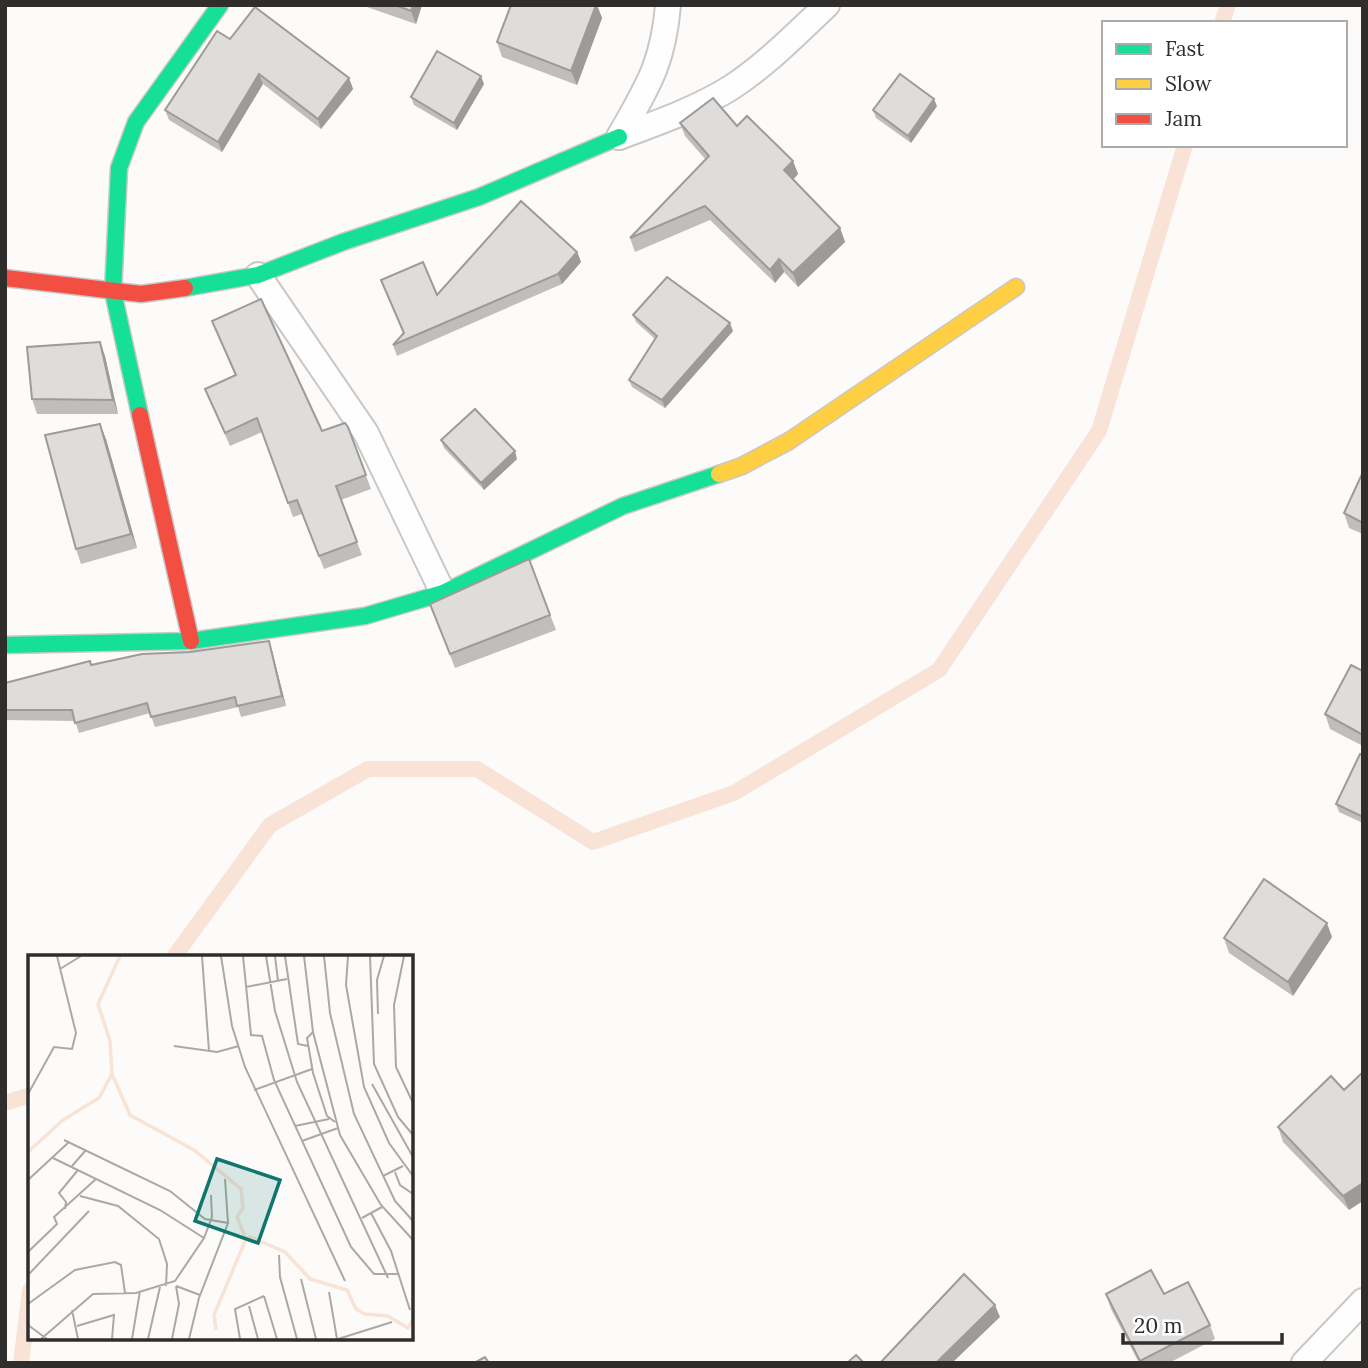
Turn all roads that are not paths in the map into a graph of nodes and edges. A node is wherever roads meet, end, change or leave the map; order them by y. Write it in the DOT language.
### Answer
graph roads {
  1 [pos="220,5"];
  2 [pos="668,5"];
  3 [pos="827,5"];
  4 [pos="618,137"];
  5 [pos="258,275"];
  6 [pos="5,278"];
  7 [pos="1016,287"];
  8 [pos="113,292"];
  9 [pos="443,593"];
  10 [pos="191,641"];
  11 [pos="5,645"];
  12 [pos="1363,1301"];
  13 [pos="1304,1363"];
  1 -- 8 [label="street"];
  2 -- 4 [label="lane"];
  3 -- 4 [label="lane"];
  4 -- 5 [label="street"];
  5 -- 8 [label="street"];
  5 -- 9 [label="lane"];
  6 -- 8 [label="street"];
  7 -- 9 [label="street"];
  8 -- 10 [label="street"];
  9 -- 10 [label="street"];
  10 -- 11 [label="street"];
  12 -- 13 [label="lane"];
}
